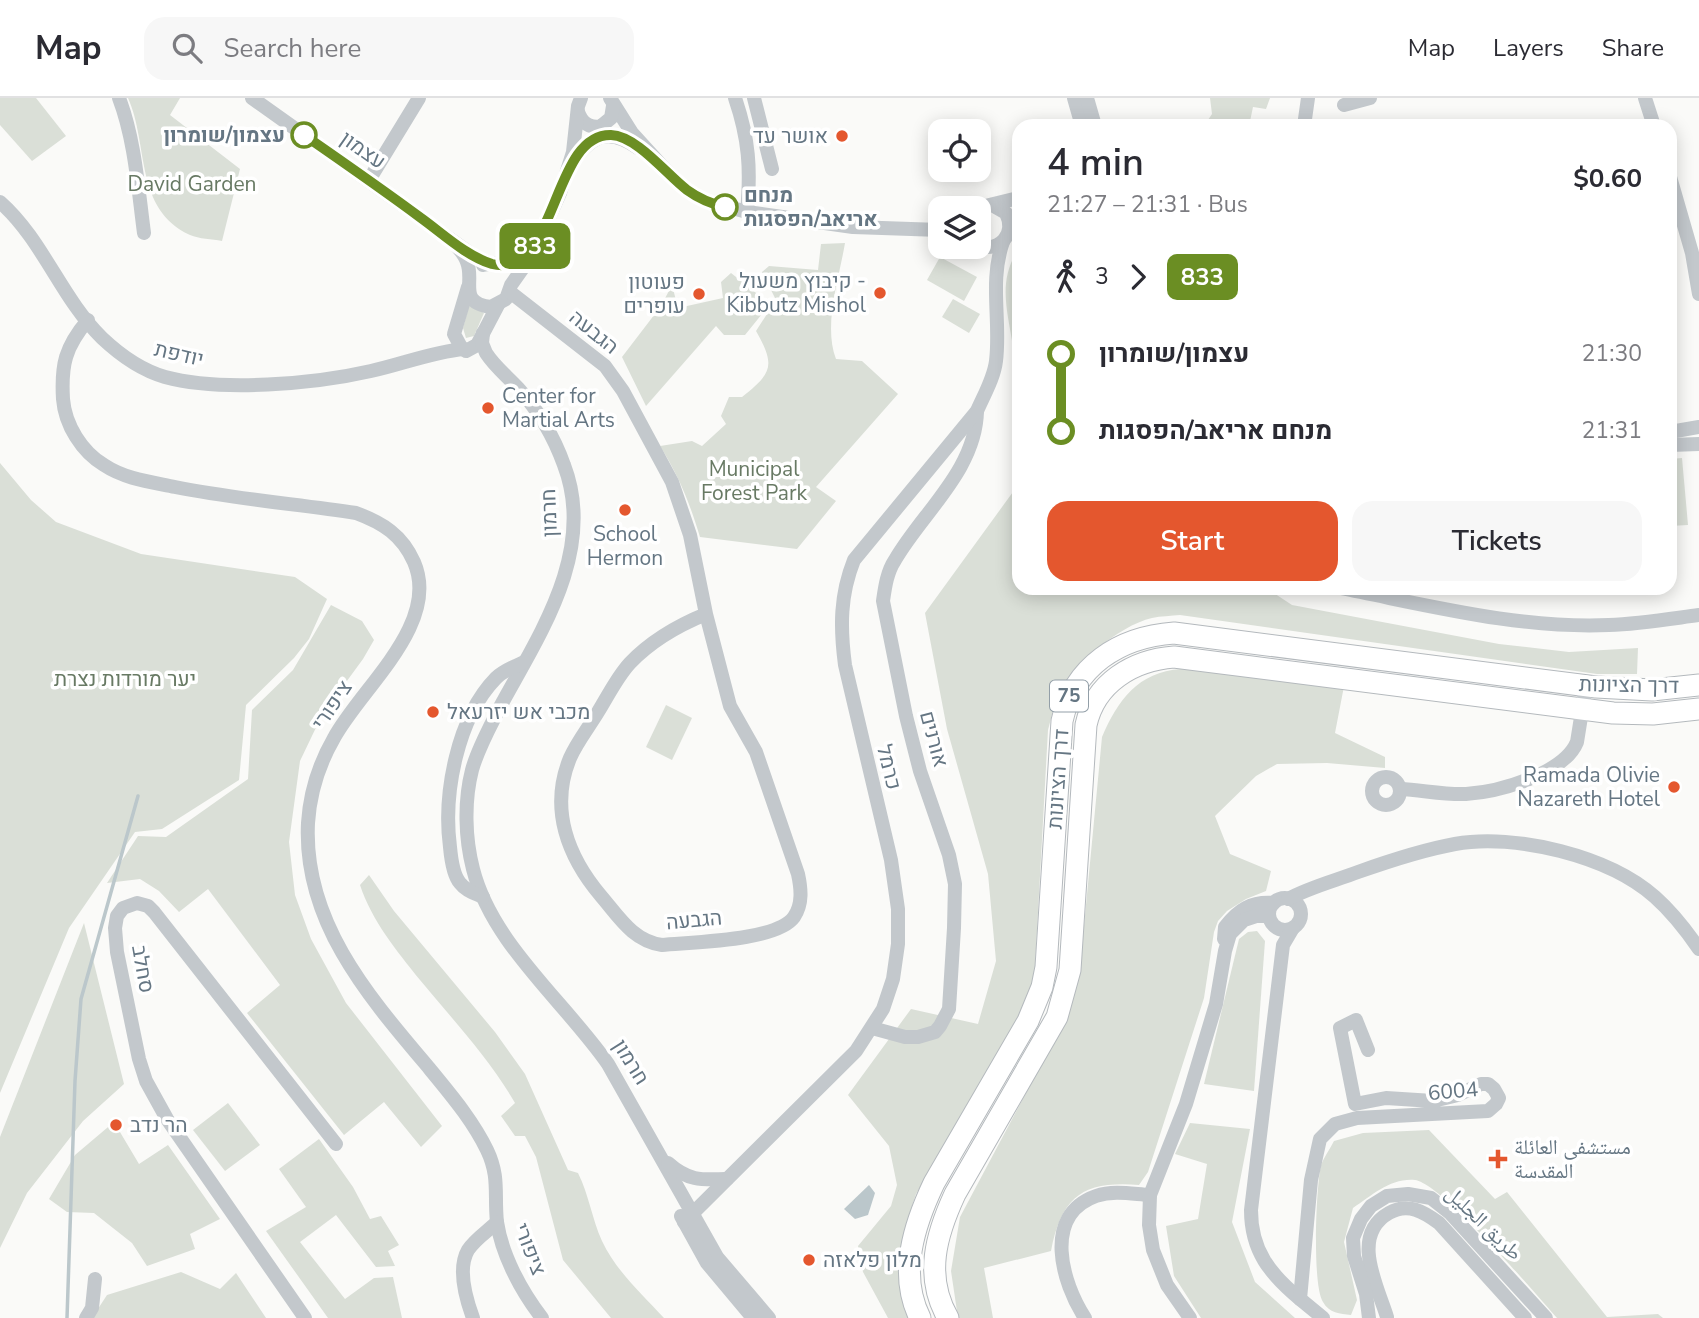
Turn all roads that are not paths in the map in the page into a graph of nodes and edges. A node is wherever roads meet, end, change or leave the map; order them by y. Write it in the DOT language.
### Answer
graph roads {
  1 [pos="119,98"];
  2 [pos="251,98"];
  3 [pos="734,98"];
  4 [pos="754,98"];
  5 [pos="1074,98"];
  6 [pos="1087,98"];
  7 [pos="1308,98"];
  8 [pos="1370,98"];
  9 [pos="1645,98"];
  10 [pos="412,101"];
  11 [pos="581,102"];
  12 [pos="611,102"];
  13 [pos="1344,105"];
  14 [pos="1080,119"];
  15 [pos="1093,119"];
  16 [pos="1305,119"];
  17 [pos="1652,119"];
  18 [pos="601,126"];
  19 [pos="632,133"];
  20 [pos="573,152"];
  21 [pos="662,166"];
  22 [pos="569,167"];
  23 [pos="772,169"];
  24 [pos="369,180"];
  25 [pos="1012,200"];
  26 [pos="1677,201"];
  27 [pos="0,202"];
  28 [pos="991,205"];
  29 [pos="991,209"];
  30 [pos="747,212"];
  31 [pos="928,228"];
  32 [pos="144,233"];
  33 [pos="1010,236"];
  34 [pos="450,239"];
  35 [pos="536,245"];
  36 [pos="991,247"];
  37 [pos="984,259"];
  38 [pos="495,264"];
  39 [pos="468,284"];
  40 [pos="510,289"];
  41 [pos="995,291"];
  42 [pos="1699,293"];
  43 [pos="498,305"];
  44 [pos="88,320"];
  45 [pos="455,326"];
  46 [pos="483,333"];
  47 [pos="465,350"];
  48 [pos="423,356"];
  49 [pos="503,373"];
  50 [pos="977,411"];
  51 [pos="1699,427"];
  52 [pos="1677,431"];
  53 [pos="1699,444"];
  54 [pos="1677,445"];
  55 [pos="1378,595"];
  56 [pos="706,614"];
  57 [pos="1699,615"];
  58 [pos="524,662"];
  59 [pos="1699,685"];
  60 [pos="1586,686"];
  61 [pos="1583,709"];
  62 [pos="1699,709"];
  63 [pos="1400,789"];
  64 [pos="1325,884"];
  65 [pos="483,897"];
  66 [pos="1288,899"];
  67 [pos="1300,911"];
  68 [pos="1272,915"];
  69 [pos="1293,928"];
  70 [pos="1699,950"];
  71 [pos="1281,962"];
  72 [pos="872,1028"];
  73 [pos="1368,1050"];
  74 [pos="1356,1111"];
  75 [pos="336,1144"];
  76 [pos="659,1155"];
  77 [pos="727,1179"];
  78 [pos="1150,1195"];
  79 [pos="688,1217"];
  80 [pos="497,1222"];
  81 [pos="95,1279"];
  82 [pos="1300,1299"];
  83 [pos="918,1315"];
  84 [pos="1322,1317"];
  85 [pos="86,1318"];
  86 [pos="305,1318"];
  87 [pos="473,1318"];
  88 [pos="542,1318"];
  89 [pos="753,1318"];
  90 [pos="769,1318"];
  91 [pos="947,1318"];
  92 [pos="1086,1318"];
  93 [pos="1190,1318"];
  94 [pos="1369,1318"];
  95 [pos="1388,1318"];
  96 [pos="1525,1318"];
  97 [pos="1546,1318"];
  1 -- 32 [label="street"];
  2 -- 24 [label="street, עצמון"];
  3 -- 30 [label="street"];
  4 -- 23 [label="street"];
  5 -- 14 [label="street"];
  6 -- 15 [label="street"];
  7 -- 16 [label="street"];
  8 -- 13 [label="street"];
  9 -- 17 [label="street"];
  10 -- 24 [label="street"];
  11 -- 18 [label="street"];
  11 -- 20 [label="street"];
  12 -- 18 [label="street"];
  12 -- 19 [label="street"];
  18 -- 19 [label="street"];
  18 -- 20 [label="street"];
  19 -- 21 [label="street"];
  20 -- 22 [label="street"];
  21 -- 22 [label="street"];
  21 -- 30 [label="street"];
  22 -- 35 [label="street"];
  24 -- 34 [label="street, עצמון"];
  25 -- 28 [label="street"];
  26 -- 42 [label="street"];
  27 -- 44 [label="street, יודפת"];
  29 -- 33 [label="street"];
  30 -- 31 [label="street"];
  33 -- 36 [label="street"];
  33 -- 41 [label="street, כרמל"];
  34 -- 38 [label="street, עצמון"];
  34 -- 39 [label="street, עצמון"];
  35 -- 38 [label="street"];
  35 -- 40 [label="street"];
  37 -- 41 [label="street, כרמל"];
  38 -- 39 [label="street"];
  38 -- 40 [label="street"];
  39 -- 43 [label="street"];
  39 -- 45 [label="street"];
  40 -- 43 [label="street"];
  40 -- 56 [label="street, הגבעה"];
  41 -- 50 [label="street, כרמל"];
  43 -- 46 [label="street"];
  44 -- 48 [label="street, יודפת"];
  44 -- 80 [label="street, ציפורי"];
  45 -- 47 [label="street"];
  45 -- 48 [label="street, יודפת"];
  46 -- 47 [label="street"];
  46 -- 49 [label="street, חרמון"];
  47 -- 48 [label="street, יודפת"];
  47 -- 49 [label="street, חרמון"];
  49 -- 58 [label="street, חרמון"];
  50 -- 72 [label="street, כרמל"];
  50 -- 72 [label="street, אורנים"];
  51 -- 52 [label="street"];
  53 -- 54 [label="street"];
  55 -- 57 [label="street"];
  56 -- 56 [label="street, הגבעה"];
  58 -- 65 [label="street, חרמון"];
  58 -- 65 [label="street, חרמון"];
  59 -- 60 [label="highway, דרך הציונות / 75"];
  60 -- 61 [label="street"];
  60 -- 83 [label="highway, דרך הציונות / 75"];
  61 -- 62 [label="highway, דרך הציונות / 75"];
  61 -- 63 [label="street"];
  61 -- 91 [label="highway, דרך הציונות / 75"];
  64 -- 66 [label="street"];
  64 -- 67 [label="street"];
  64 -- 70 [label="street"];
  65 -- 76 [label="street, חרמון"];
  66 -- 67 [label="street"];
  66 -- 68 [label="street"];
  67 -- 69 [label="street"];
  68 -- 69 [label="street"];
  68 -- 71 [label="street"];
  68 -- 78 [label="street"];
  69 -- 71 [label="street"];
  71 -- 82 [label="street"];
  72 -- 77 [label="street, כרמל"];
  73 -- 74 [label="street"];
  74 -- 74 [label="street, 6004"];
  74 -- 82 [label="street, 6004"];
  75 -- 86 [label="street, סחלב"];
  76 -- 77 [label="street"];
  76 -- 79 [label="street, חרמון"];
  77 -- 79 [label="street, כרמל"];
  78 -- 92 [label="street"];
  78 -- 93 [label="street"];
  79 -- 89 [label="street, חרמון"];
  79 -- 90 [label="street, חרמון"];
  80 -- 87 [label="street"];
  80 -- 88 [label="street, ציפורי"];
  81 -- 85 [label="street"];
  82 -- 84 [label="street"];
  94 -- 95 [label="street"];
  94 -- 97 [label="street, طريق الجليل"];
  95 -- 96 [label="street, طريق الجليل"];
}
